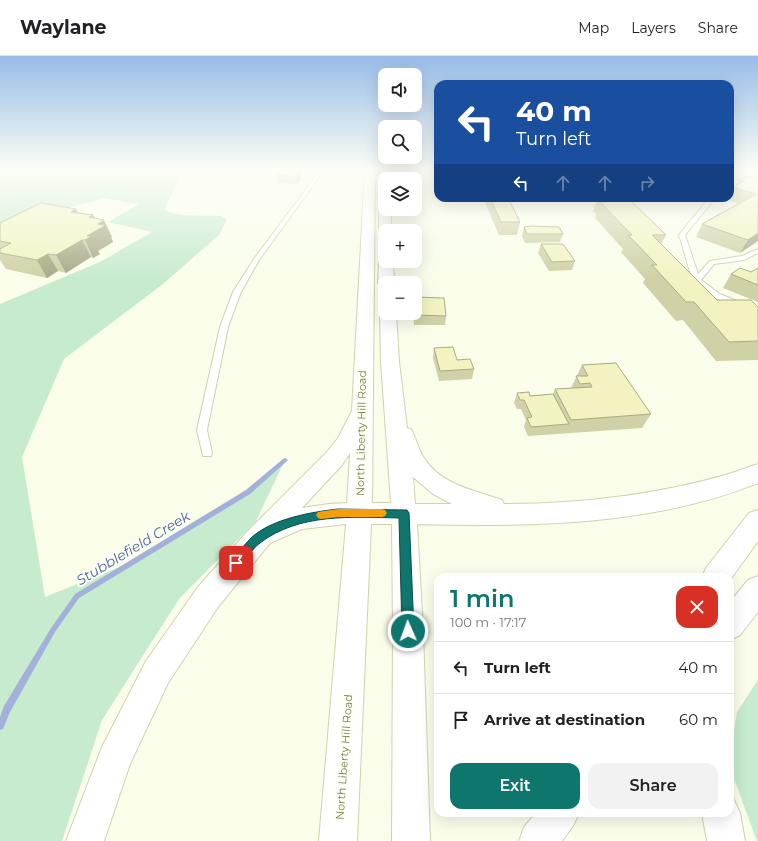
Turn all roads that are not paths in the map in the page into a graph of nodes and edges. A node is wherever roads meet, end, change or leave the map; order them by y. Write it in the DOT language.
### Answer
graph roads {
  1 [pos="296,206"];
  2 [pos="369,206"];
  3 [pos="385,206"];
  4 [pos="706,206"];
  5 [pos="385,224"];
  6 [pos="758,251"];
  7 [pos="697,280"];
  8 [pos="758,312"];
  9 [pos="388,320"];
  10 [pos="362,410"];
  11 [pos="396,418"];
  12 [pos="207,453"];
  13 [pos="758,473"];
  14 [pos="359,513"];
  15 [pos="404,513"];
  16 [pos="525,515"];
  17 [pos="758,521"];
  18 [pos="255,541"];
  19 [pos="719,573"];
  20 [pos="744,608"];
  21 [pos="734,633"];
  22 [pos="557,817"];
  23 [pos="722,817"];
  24 [pos="85,841"];
  25 [pos="338,841"];
  26 [pos="411,841"];
  27 [pos="538,841"];
  28 [pos="726,841"];
  1 -- 12 [label="lane"];
  2 -- 10 [label="main road, North Liberty Hill Road"];
  3 -- 5 [label="main road"];
  4 -- 7 [label="lane"];
  6 -- 7 [label="lane"];
  7 -- 8 [label="lane"];
  9 -- 11 [label="main road"];
  10 -- 14 [label="main road, North Liberty Hill Road"];
  10 -- 18 [label="main road"];
  11 -- 15 [label="main road"];
  11 -- 16 [label="main road"];
  13 -- 16 [label="main road"];
  14 -- 15 [label="main road"];
  14 -- 18 [label="main road"];
  14 -- 25 [label="main road, North Liberty Hill Road"];
  15 -- 16 [label="main road"];
  15 -- 26 [label="main road"];
  17 -- 19 [label="main road"];
  18 -- 24 [label="main road"];
  20 -- 21 [label="main road"];
  22 -- 27 [label="main road"];
  23 -- 28 [label="main road"];
}
